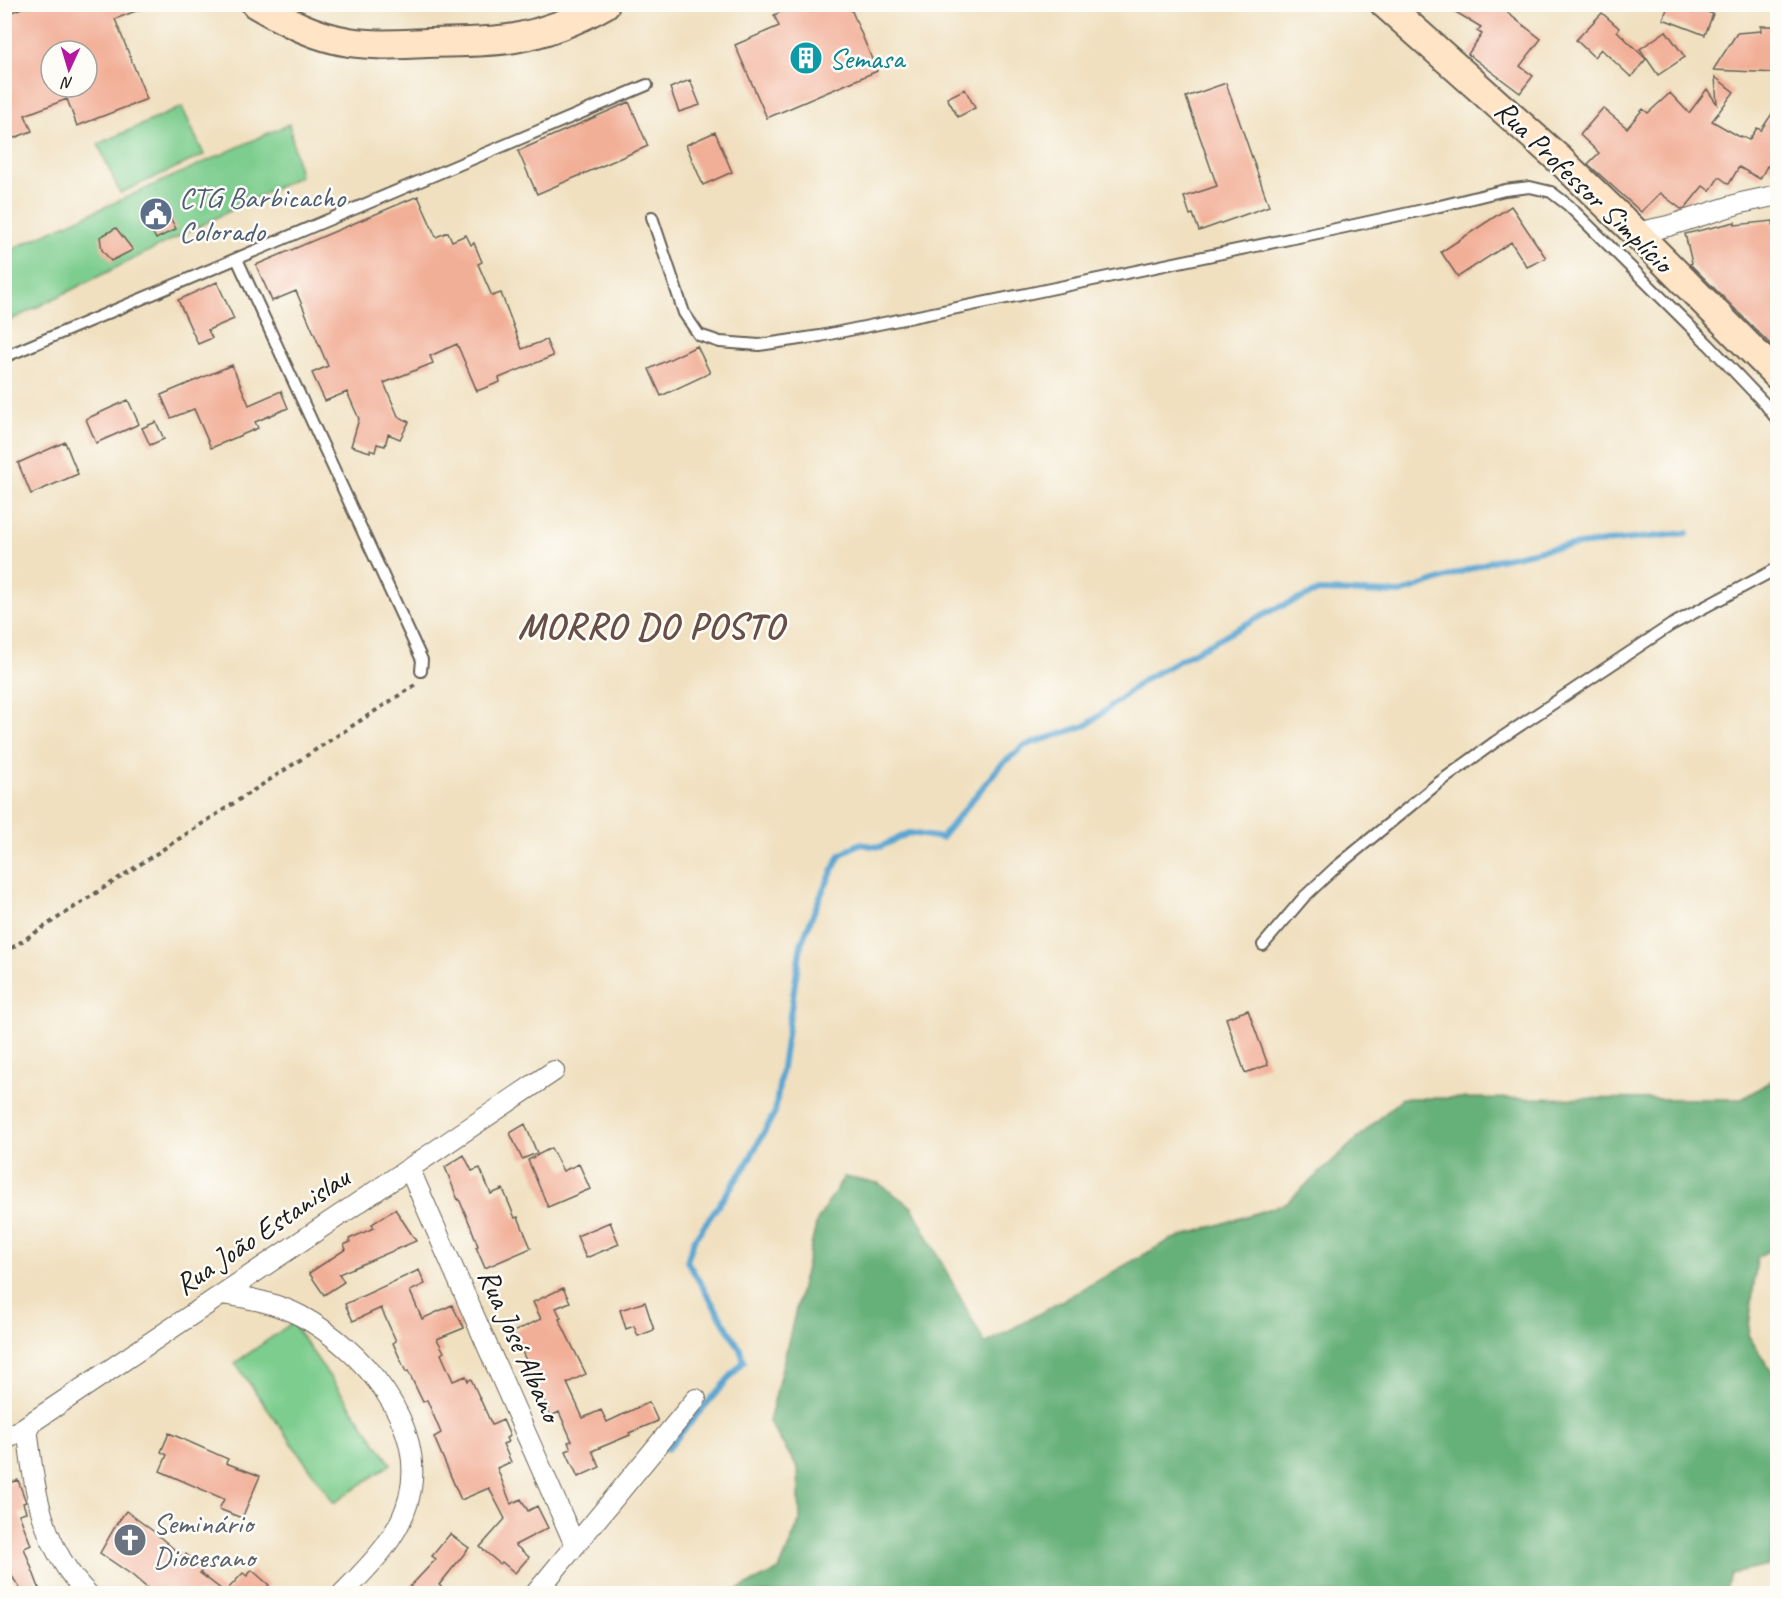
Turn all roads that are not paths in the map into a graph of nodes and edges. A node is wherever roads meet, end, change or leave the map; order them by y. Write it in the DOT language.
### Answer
graph roads {
  1 [pos="256,4"];
  2 [pos="605,4"];
  3 [pos="1384,4"];
  4 [pos="647,85"];
  5 [pos="1778,195"];
  6 [pos="652,218"];
  7 [pos="1636,233"];
  8 [pos="237,259"];
  9 [pos="4,357"];
  10 [pos="1777,376"];
  11 [pos="1778,421"];
  12 [pos="1778,568"];
  13 [pos="421,671"];
  14 [pos="1263,945"];
  15 [pos="554,1071"];
  16 [pos="410,1168"];
  17 [pos="223,1294"];
  18 [pos="696,1399"];
  19 [pos="27,1426"];
  20 [pos="4,1441"];
  21 [pos="575,1545"];
  22 [pos="88,1593"];
  23 [pos="342,1593"];
  24 [pos="535,1593"];
  1 -- 2 [label="street"];
  3 -- 7 [label="street, Rua Professor Simplício"];
  4 -- 8 [label="lane"];
  5 -- 7 [label="street"];
  6 -- 11 [label="lane"];
  7 -- 10 [label="street, Rua Professor Simplício"];
  8 -- 9 [label="lane"];
  8 -- 13 [label="lane"];
  12 -- 14 [label="lane"];
  15 -- 16 [label="street, Rua João Estanislau"];
  16 -- 17 [label="street, Rua João Estanislau"];
  16 -- 21 [label="street, Rua José Albano"];
  17 -- 19 [label="street, Rua João Estanislau"];
  17 -- 23 [label="street"];
  18 -- 21 [label="street"];
  19 -- 20 [label="street, Rua João Estanislau"];
  19 -- 22 [label="street"];
  21 -- 24 [label="street"];
}
